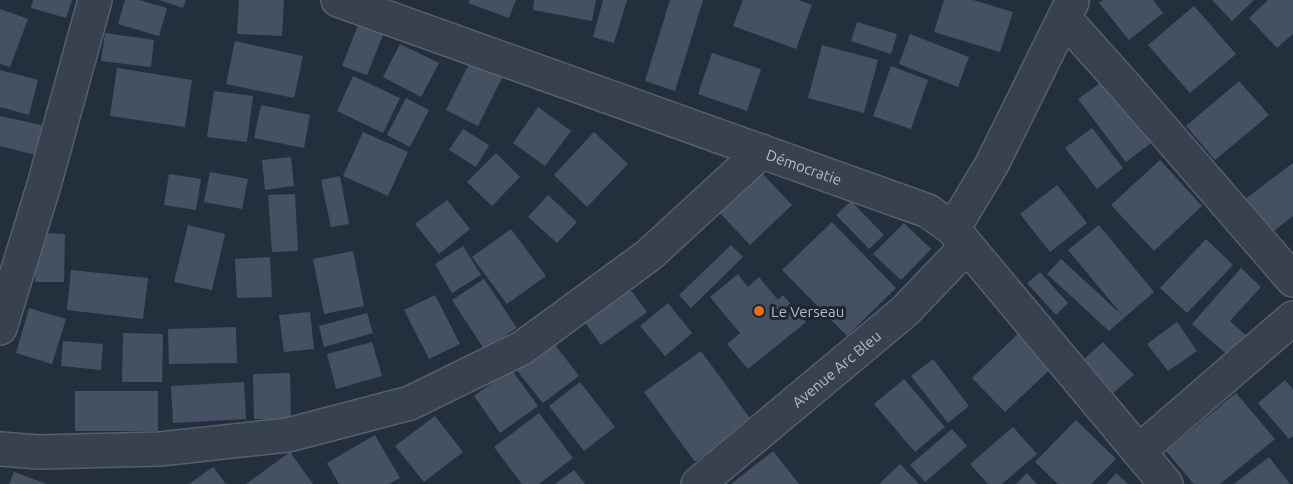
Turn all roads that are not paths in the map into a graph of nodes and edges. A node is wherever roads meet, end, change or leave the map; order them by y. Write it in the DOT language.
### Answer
graph roads {
  1 [pos="95,0"];
  2 [pos="338,0"];
  3 [pos="1069,10"];
  4 [pos="762,151"];
  5 [pos="960,238"];
  6 [pos="1293,280"];
  7 [pos="1293,318"];
  8 [pos="0,328"];
  9 [pos="0,449"];
  10 [pos="1139,451"];
  11 [pos="698,484"];
  12 [pos="1166,484"];
  1 -- 8 [label="street"];
  2 -- 4 [label="street, Démocratie"];
  3 -- 5 [label="street, Avenue Arc Bleu"];
  3 -- 6 [label="street"];
  4 -- 5 [label="street, Démocratie"];
  4 -- 9 [label="street"];
  5 -- 10 [label="street, Démocratie"];
  5 -- 11 [label="street, Avenue Arc Bleu"];
  7 -- 10 [label="street"];
  10 -- 12 [label="street, Démocratie"];
}
